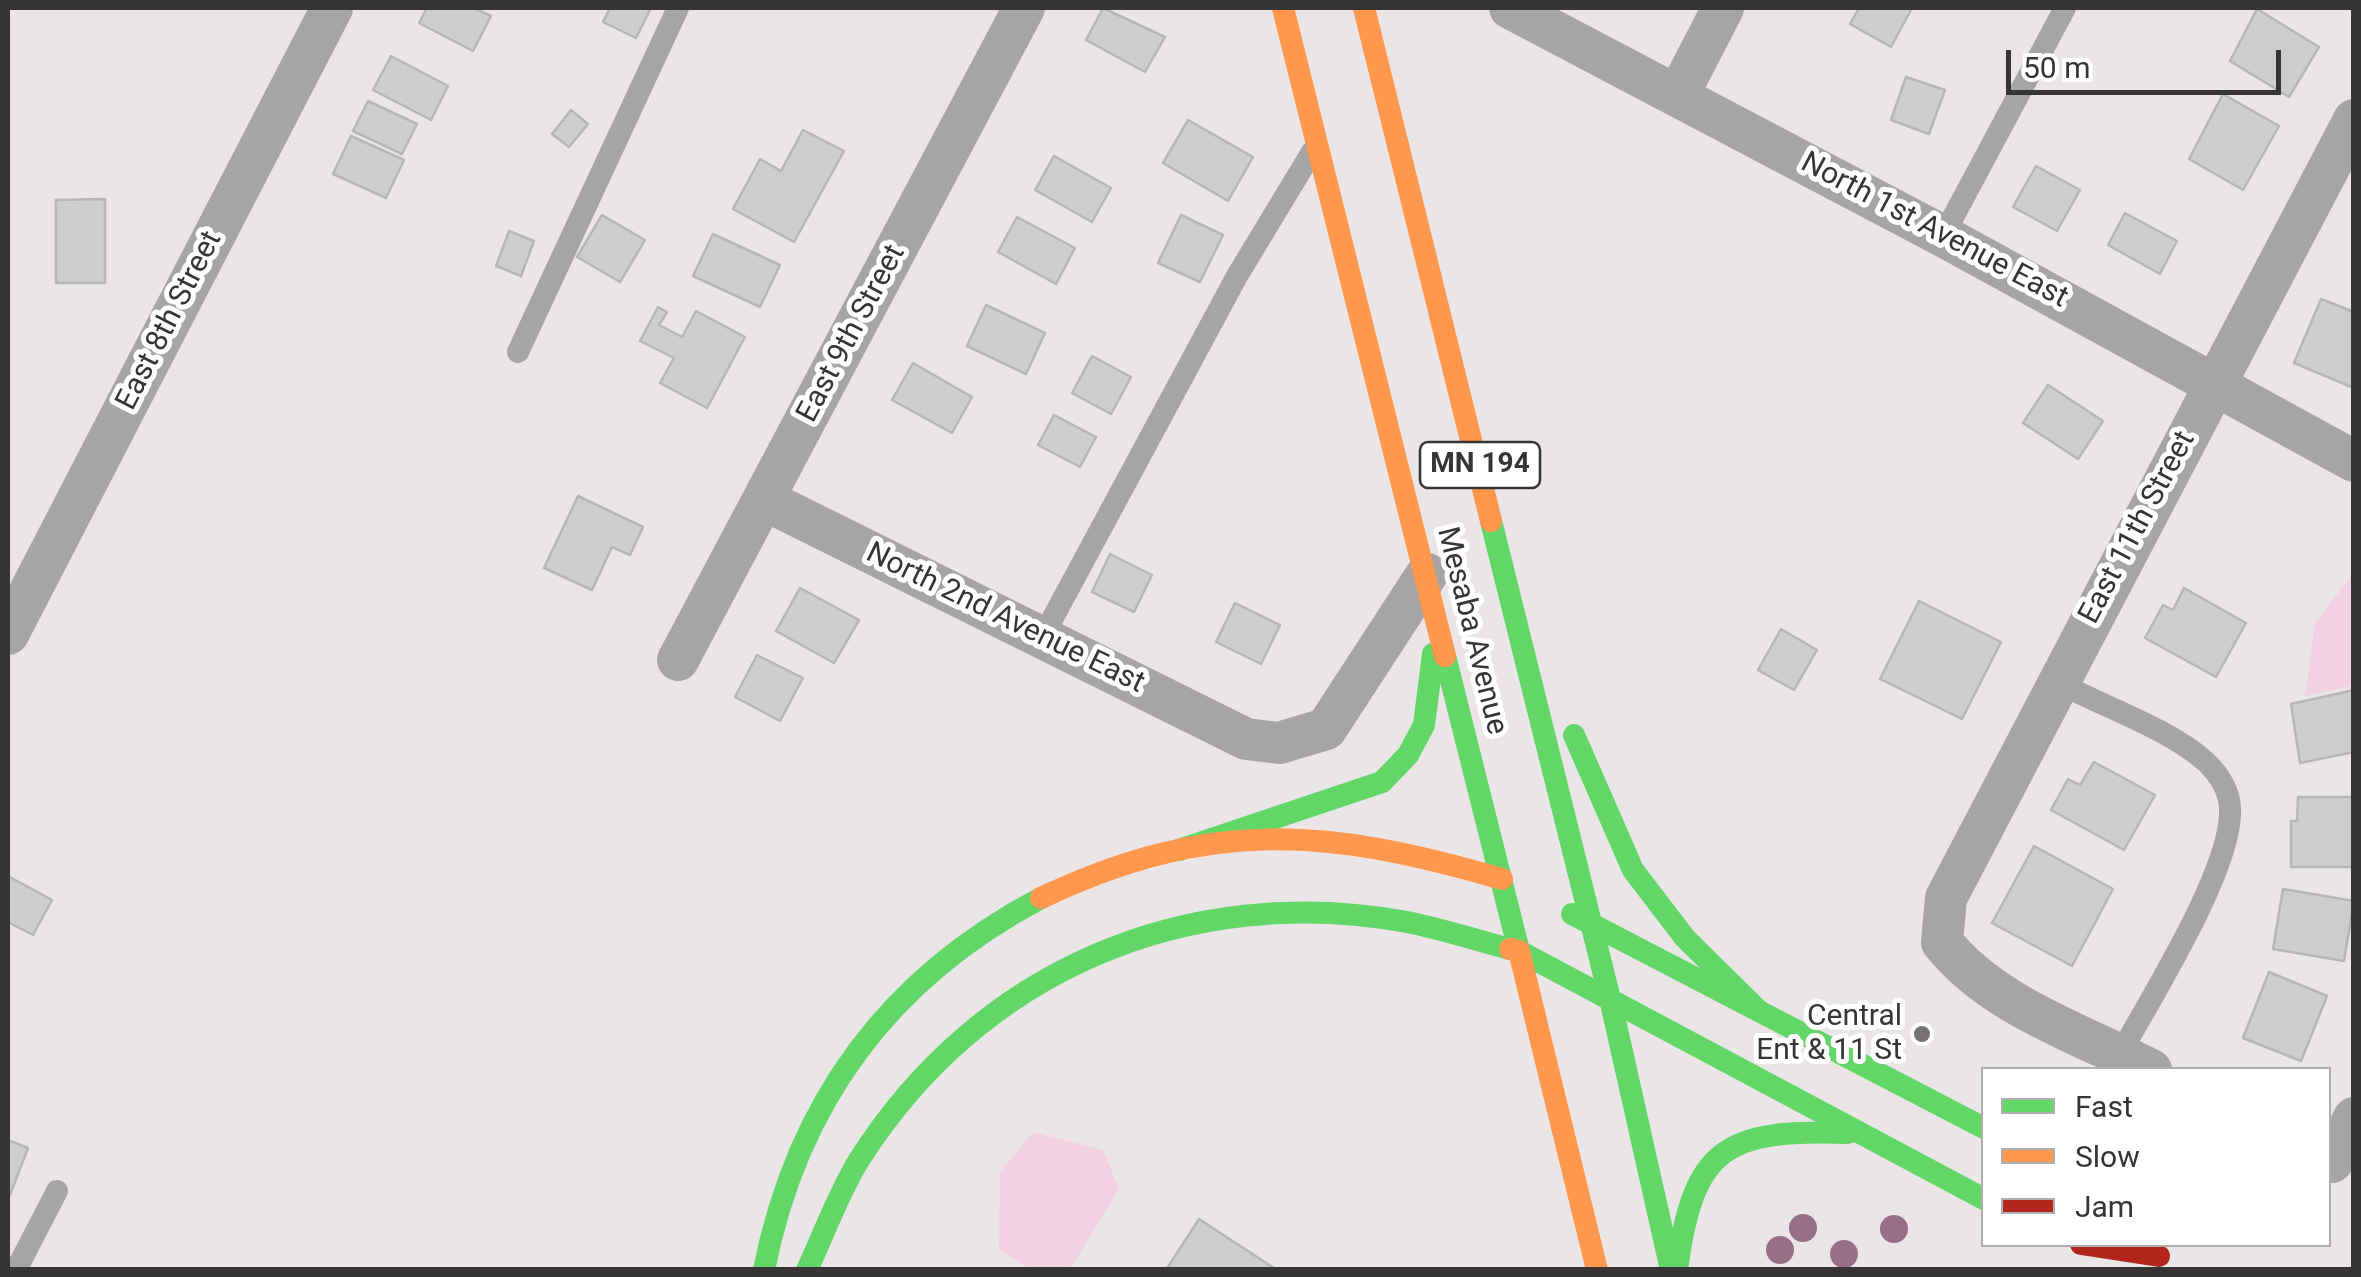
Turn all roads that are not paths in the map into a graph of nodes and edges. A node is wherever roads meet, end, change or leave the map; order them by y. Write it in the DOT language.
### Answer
graph roads {
  1 [pos="332,8"];
  2 [pos="678,8"];
  3 [pos="1024,8"];
  4 [pos="1283,8"];
  5 [pos="1364,8"];
  6 [pos="1510,8"];
  7 [pos="1724,8"];
  8 [pos="2065,8"];
  9 [pos="1678,95"];
  10 [pos="2354,120"];
  11 [pos="1317,144"];
  12 [pos="1944,236"];
  13 [pos="518,352"];
  14 [pos="2215,384"];
  15 [pos="2354,461"];
  16 [pos="765,500"];
  17 [pos="1498,538"];
  18 [pos="1430,588"];
  19 [pos="8,634"];
  20 [pos="1042,638"];
  21 [pos="678,660"];
  22 [pos="2057,682"];
  23 [pos="1178,850"];
  24 [pos="1502,879"];
  25 [pos="1591,924"];
  26 [pos="1519,952"];
  27 [pos="1611,1002"];
  28 [pos="1759,1011"];
  29 [pos="2135,1062"];
  30 [pos="2354,1118"];
  31 [pos="1981,1126"];
  32 [pos="1856,1133"];
  33 [pos="2338,1165"];
  34 [pos="57,1191"];
  35 [pos="1981,1198"];
  36 [pos="2118,1247"];
  37 [pos="2153,1250"];
  38 [pos="16,1270"];
  39 [pos="764,1270"];
  40 [pos="808,1270"];
  41 [pos="1597,1270"];
  42 [pos="1674,1270"];
  43 [pos="2186,1270"];
  1 -- 19 [label="street, East 8th Street"];
  2 -- 13 [label="lane"];
  3 -- 16 [label="street, East 9th Street"];
  4 -- 11 [label="main road, Mesaba Avenue / MN 194"];
  5 -- 17 [label="main road, Mesaba Avenue / MN 194"];
  6 -- 9 [label="street, North 1st Avenue East"];
  7 -- 9 [label="street"];
  8 -- 12 [label="lane"];
  9 -- 12 [label="street, North 1st Avenue East"];
  10 -- 14 [label="street, East 11th Street"];
  11 -- 18 [label="main road, Mesaba Avenue / MN 194"];
  11 -- 20 [label="lane"];
  12 -- 14 [label="street, North 1st Avenue East"];
  14 -- 15 [label="street, North 1st Avenue East"];
  14 -- 22 [label="street, East 11th Street"];
  16 -- 20 [label="street, North 2nd Avenue East"];
  16 -- 21 [label="street, East 9th Street"];
  17 -- 25 [label="main road, Mesaba Avenue / MN 194"];
  17 -- 28 [label="main road, MN 194"];
  18 -- 20 [label="street, North 2nd Avenue East"];
  18 -- 23 [label="main road"];
  18 -- 24 [label="main road, Mesaba Avenue / MN 194"];
  22 -- 29 [label="lane"];
  22 -- 29 [label="street, East 11th Street"];
  23 -- 24 [label="main road"];
  23 -- 39 [label="main road"];
  24 -- 25 [label="main road"];
  24 -- 26 [label="main road, Mesaba Avenue / MN 194"];
  25 -- 27 [label="main road, Mesaba Avenue"];
  25 -- 28 [label="main road, MN 194"];
  26 -- 27 [label="main road"];
  26 -- 40 [label="main road"];
  26 -- 41 [label="main road, Mesaba Avenue"];
  27 -- 32 [label="main road"];
  27 -- 42 [label="main road, Mesaba Avenue"];
  28 -- 31 [label="main road, MN 194"];
  30 -- 33 [label="street"];
  32 -- 35 [label="main road"];
  32 -- 42 [label="main road"];
  34 -- 38 [label="lane"];
  36 -- 37 [label="main road"];
  37 -- 43 [label="main road"];
}
